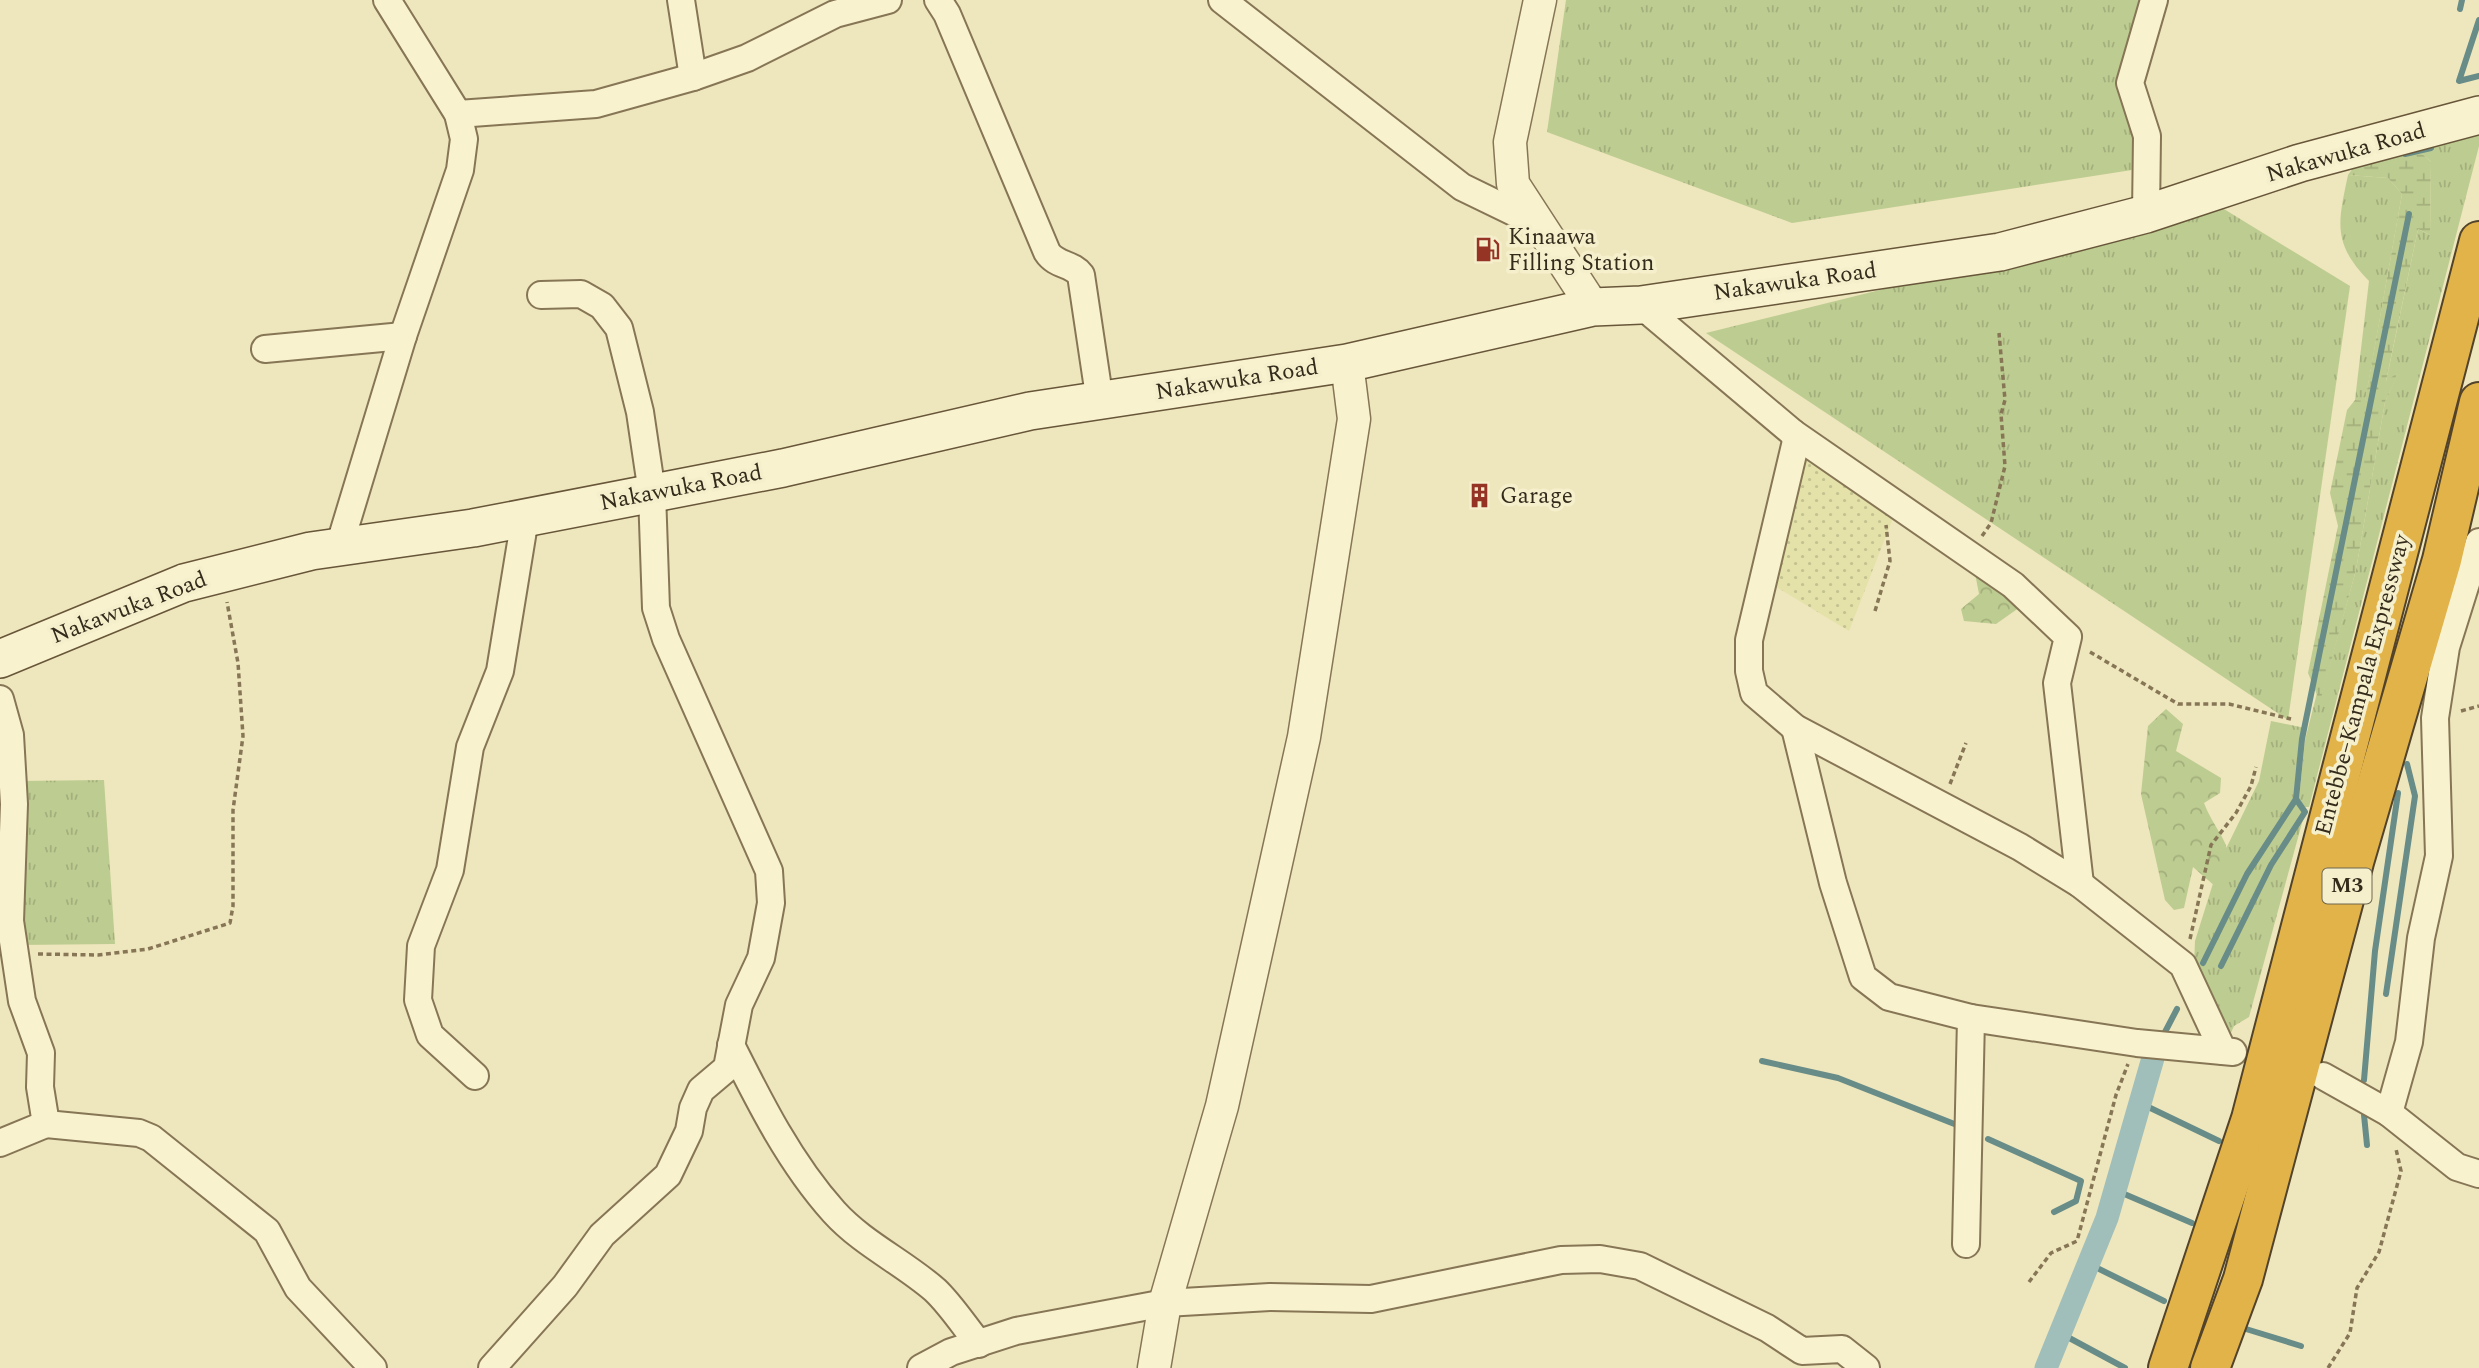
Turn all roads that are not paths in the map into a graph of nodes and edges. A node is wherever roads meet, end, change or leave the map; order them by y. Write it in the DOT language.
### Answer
graph roads {
  1 [pos="387,0"];
  2 [pos="681,0"];
  3 [pos="888,0"];
  4 [pos="938,0"];
  5 [pos="1222,0"];
  6 [pos="1540,0"];
  7 [pos="2154,0"];
  8 [pos="694,77"];
  9 [pos="458,114"];
  10 [pos="2479,115"];
  11 [pos="2146,214"];
  12 [pos="1538,224"];
  13 [pos="2479,241"];
  14 [pos="541,295"];
  15 [pos="1641,305"];
  16 [pos="1593,307"];
  17 [pos="403,336"];
  18 [pos="265,349"];
  19 [pos="1347,363"];
  20 [pos="1100,402"];
  21 [pos="2479,402"];
  22 [pos="1793,433"];
  23 [pos="652,494"];
  24 [pos="525,518"];
  25 [pos="2479,542"];
  26 [pos="339,547"];
  27 [pos="0,659"];
  28 [pos="0,699"];
  29 [pos="1795,728"];
  30 [pos="2080,884"];
  31 [pos="1972,1018"];
  32 [pos="731,1045"];
  33 [pos="475,1076"];
  34 [pos="2323,1076"];
  35 [pos="2389,1113"];
  36 [pos="46,1124"];
  37 [pos="0,1143"];
  38 [pos="2479,1174"];
  39 [pos="1966,1244"];
  40 [pos="1165,1303"];
  41 [pos="979,1344"];
  42 [pos="373,1368"];
  43 [pos="492,1368"];
  44 [pos="921,1368"];
  45 [pos="1154,1368"];
  46 [pos="1866,1368"];
  47 [pos="2168,1368"];
  48 [pos="2210,1368"];
  1 -- 9 [label="street"];
  2 -- 8 [label="street"];
  3 -- 8 [label="street"];
  4 -- 20 [label="street"];
  5 -- 12 [label="street"];
  6 -- 12 [label="street"];
  7 -- 11 [label="street"];
  8 -- 9 [label="street"];
  9 -- 17 [label="street"];
  10 -- 11 [label="main road, Nakawuka Road"];
  11 -- 15 [label="main road, Nakawuka Road"];
  12 -- 16 [label="street"];
  13 -- 47 [label="highway, Entebbe–Kampala Expressway / M3"];
  14 -- 23 [label="street"];
  15 -- 16 [label="main road, Nakawuka Road"];
  15 -- 22 [label="street"];
  16 -- 19 [label="main road, Nakawuka Road"];
  17 -- 18 [label="street"];
  17 -- 26 [label="street"];
  19 -- 20 [label="main road, Nakawuka Road"];
  19 -- 40 [label="street"];
  20 -- 23 [label="main road, Nakawuka Road"];
  21 -- 48 [label="highway, Entebbe–Kampala Expressway / M3"];
  22 -- 29 [label="street"];
  22 -- 30 [label="street"];
  23 -- 24 [label="main road, Nakawuka Road"];
  23 -- 32 [label="street"];
  24 -- 26 [label="main road, Nakawuka Road"];
  24 -- 33 [label="street"];
  25 -- 35 [label="street"];
  26 -- 27 [label="main road, Nakawuka Road"];
  28 -- 36 [label="street"];
  29 -- 30 [label="street"];
  29 -- 31 [label="street"];
  30 -- 31 [label="street"];
  31 -- 39 [label="street"];
  32 -- 41 [label="street"];
  32 -- 43 [label="street"];
  34 -- 35 [label="street"];
  35 -- 38 [label="street"];
  36 -- 37 [label="street"];
  36 -- 42 [label="street"];
  40 -- 41 [label="street"];
  40 -- 45 [label="street"];
  40 -- 46 [label="street"];
  41 -- 44 [label="street"];
}
